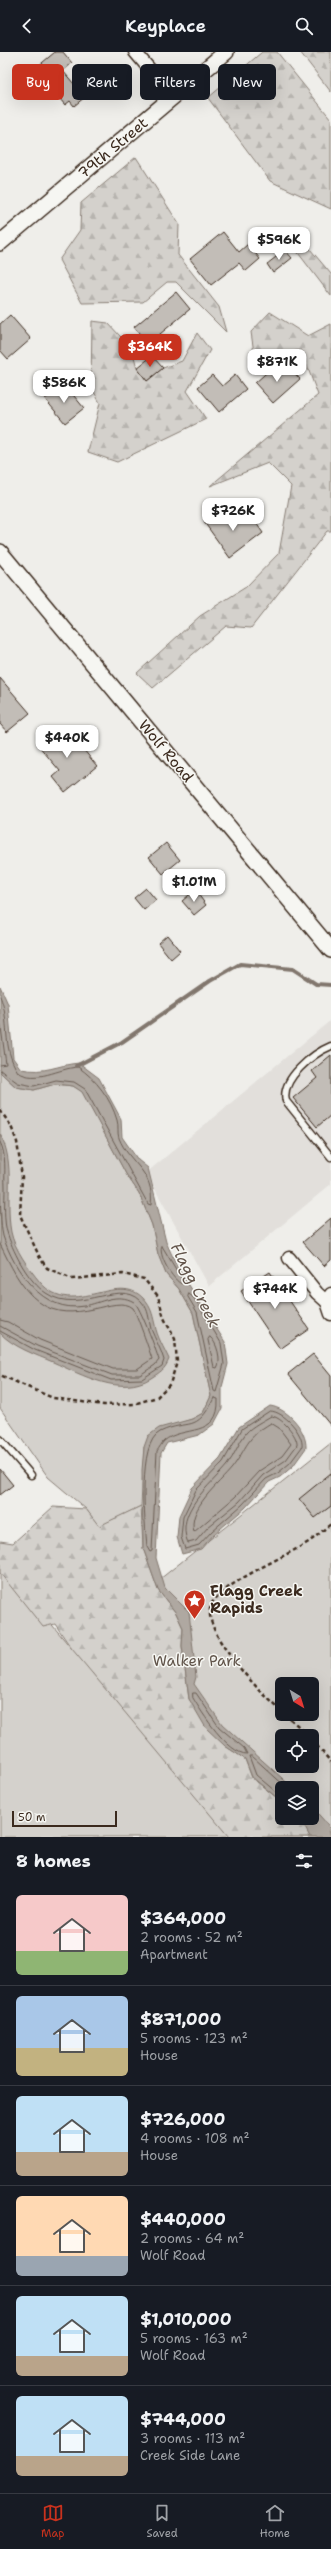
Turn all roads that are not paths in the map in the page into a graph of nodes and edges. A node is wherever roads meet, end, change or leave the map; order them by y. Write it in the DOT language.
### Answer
graph roads {
  1 [pos="135,52"];
  2 [pos="226,52"];
  3 [pos="145,64"];
  4 [pos="210,66"];
  5 [pos="169,100"];
  6 [pos="0,243"];
  7 [pos="0,552"];
  8 [pos="331,950"];
  9 [pos="331,1046"];
  10 [pos="331,1157"];
  11 [pos="289,1258"];
  12 [pos="329,1298"];
  13 [pos="331,1314"];
  14 [pos="0,1439"];
  15 [pos="31,1475"];
  1 -- 3 [label="street"];
  2 -- 4 [label="street, 79th Street"];
  5 -- 6 [label="street, 79th Street"];
  7 -- 8 [label="street, Wolf Road"];
  9 -- 10 [label="lane"];
  11 -- 12 [label="street"];
  12 -- 13 [label="street"];
  14 -- 15 [label="lane"];
}
